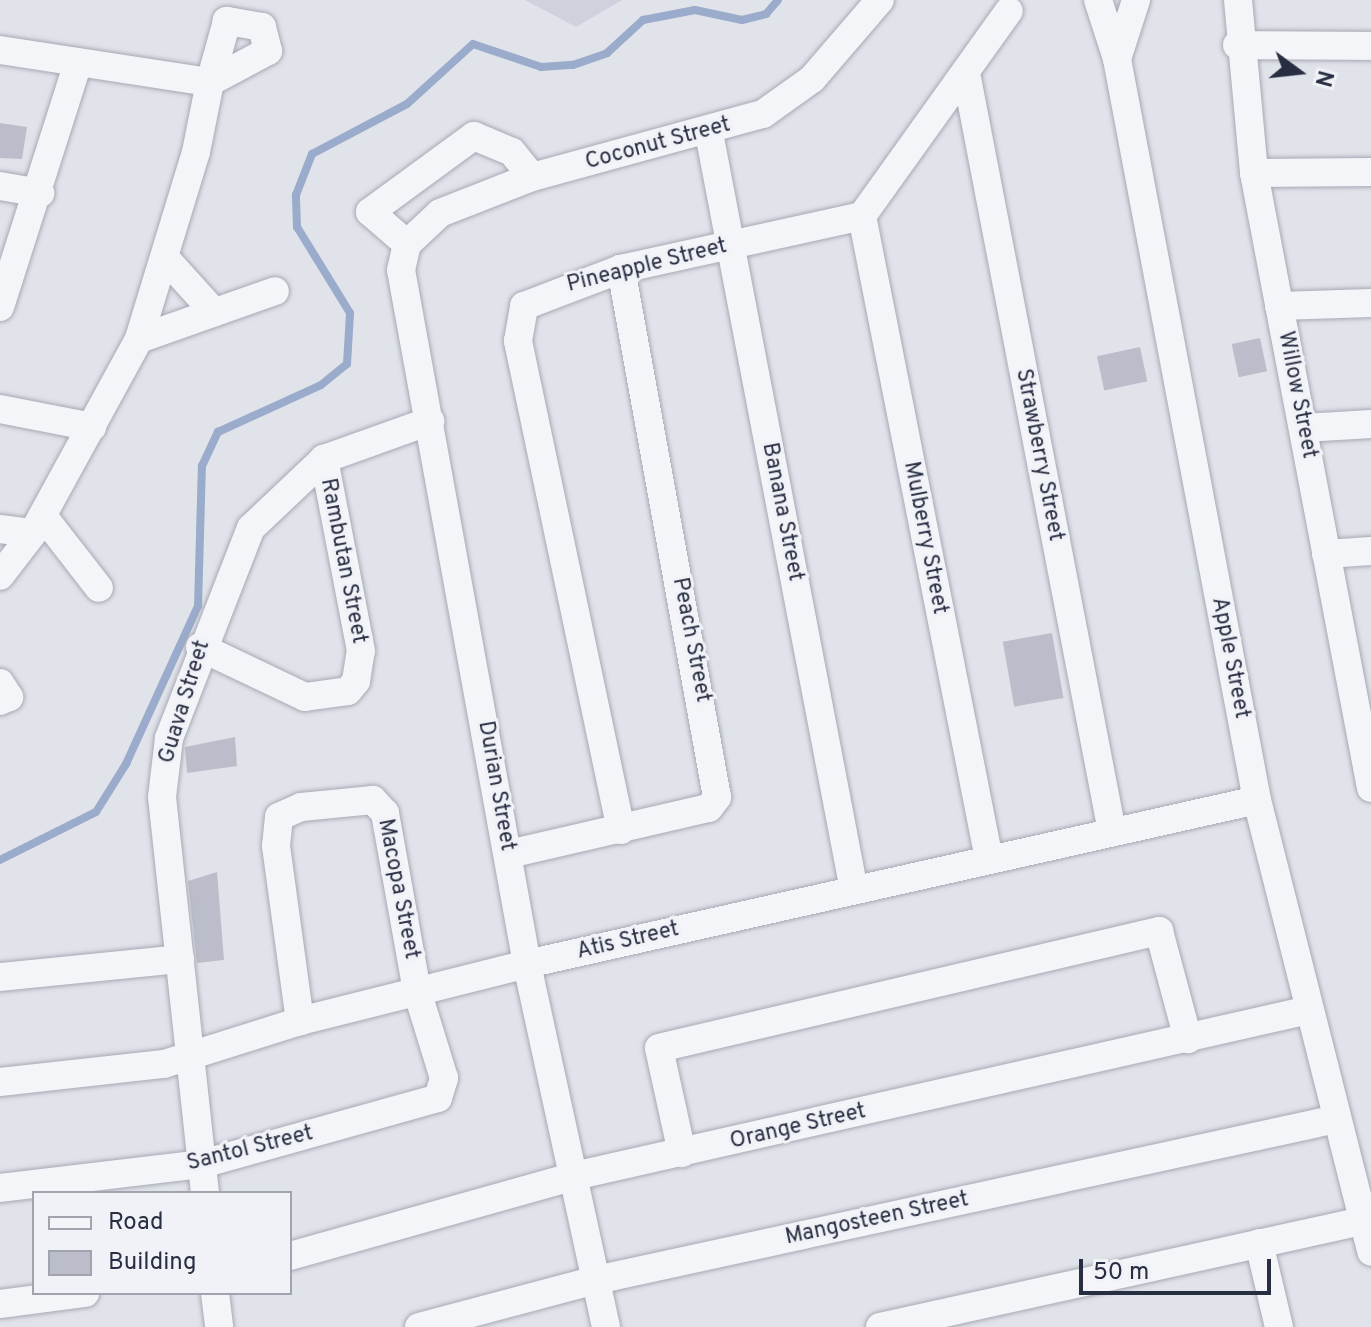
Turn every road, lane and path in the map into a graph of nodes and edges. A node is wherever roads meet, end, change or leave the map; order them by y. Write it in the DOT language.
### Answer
graph roads {
  1 [pos="880,0"];
  2 [pos="1098,0"];
  3 [pos="1136,0"];
  4 [pos="1238,0"];
  5 [pos="1009,11"];
  6 [pos="1237,45"];
  7 [pos="1371,46"];
  8 [pos="0,50"];
  9 [pos="1117,59"];
  10 [pos="78,62"];
  11 [pos="967,78"];
  12 [pos="709,133"];
  13 [pos="1371,172"];
  14 [pos="1254,173"];
  15 [pos="532,177"];
  16 [pos="0,186"];
  17 [pos="40,193"];
  18 [pos="862,216"];
  19 [pos="14,231"];
  20 [pos="407,244"];
  21 [pos="731,244"];
  22 [pos="166,259"];
  23 [pos="621,269"];
  24 [pos="275,291"];
  25 [pos="1371,303"];
  26 [pos="1279,306"];
  27 [pos="0,307"];
  28 [pos="214,312"];
  29 [pos="139,339"];
  30 [pos="0,409"];
  31 [pos="430,421"];
  32 [pos="1371,424"];
  33 [pos="92,427"];
  34 [pos="1304,428"];
  35 [pos="324,459"];
  36 [pos="38,525"];
  37 [pos="0,529"];
  38 [pos="1371,551"];
  39 [pos="1326,554"];
  40 [pos="0,576"];
  41 [pos="99,588"];
  42 [pos="200,647"];
  43 [pos="0,683"];
  44 [pos="0,701"];
  45 [pos="1371,788"];
  46 [pos="1257,800"];
  47 [pos="621,830"];
  48 [pos="1112,832"];
  49 [pos="509,854"];
  50 [pos="989,859"];
  51 [pos="854,890"];
  52 [pos="180,959"];
  53 [pos="527,964"];
  54 [pos="0,977"];
  55 [pos="417,991"];
  56 [pos="1309,1010"];
  57 [pos="300,1021"];
  58 [pos="1188,1039"];
  59 [pos="190,1052"];
  60 [pos="0,1082"];
  61 [pos="444,1090"];
  62 [pos="1336,1119"];
  63 [pos="682,1153"];
  64 [pos="202,1164"];
  65 [pos="574,1176"];
  66 [pos="0,1188"];
  67 [pos="205,1191"];
  68 [pos="1363,1221"];
  69 [pos="1259,1243"];
  70 [pos="1371,1252"];
  71 [pos="292,1255"];
  72 [pos="596,1280"];
  73 [pos="70,1295"];
  74 [pos="215,1295"];
  75 [pos="0,1304"];
  76 [pos="219,1327"];
  77 [pos="419,1327"];
  78 [pos="606,1327"];
  79 [pos="880,1327"];
  80 [pos="1279,1327"];
  1 -- 12 [label="street, Coconut Street"];
  2 -- 9 [label="street, Apple Street"];
  3 -- 9 [label="street, Apple Street"];
  4 -- 6 [label="street, Willow Street"];
  5 -- 11 [label="street"];
  6 -- 7 [label="street"];
  6 -- 14 [label="street, Willow Street"];
  8 -- 10 [label="street"];
  9 -- 46 [label="street, Apple Street"];
  10 -- 17 [label="street"];
  10 -- 22 [label="street"];
  11 -- 18 [label="street"];
  11 -- 48 [label="street, Strawberry Street"];
  12 -- 15 [label="street, Coconut Street"];
  12 -- 21 [label="street, Banana Street"];
  13 -- 14 [label="street"];
  14 -- 26 [label="street, Willow Street"];
  15 -- 20 [label="street, Coconut Street"];
  15 -- 20 [label="street"];
  16 -- 17 [label="street"];
  17 -- 19 [label="street"];
  18 -- 21 [label="street, Pineapple Street"];
  18 -- 50 [label="street, Mulberry Street"];
  19 -- 27 [label="street"];
  20 -- 31 [label="street, Durian Street"];
  21 -- 23 [label="street, Pineapple Street"];
  21 -- 51 [label="street, Banana Street"];
  22 -- 28 [label="street"];
  22 -- 29 [label="street"];
  23 -- 47 [label="street, Pineapple Street"];
  23 -- 47 [label="street, Peach Street"];
  24 -- 28 [label="street"];
  25 -- 26 [label="street"];
  26 -- 34 [label="street, Willow Street"];
  28 -- 29 [label="street"];
  29 -- 33 [label="street"];
  30 -- 33 [label="street"];
  31 -- 35 [label="street, Guava Street"];
  31 -- 49 [label="street, Durian Street"];
  32 -- 34 [label="street"];
  33 -- 36 [label="street"];
  34 -- 39 [label="street, Willow Street"];
  35 -- 42 [label="street, Guava Street"];
  35 -- 42 [label="street, Rambutan Street"];
  36 -- 37 [label="street"];
  36 -- 40 [label="street"];
  36 -- 41 [label="street"];
  38 -- 39 [label="street"];
  39 -- 45 [label="street, Willow Street"];
  42 -- 52 [label="street, Guava Street"];
  43 -- 44 [label="street"];
  46 -- 48 [label="street, Atis Street"];
  46 -- 56 [label="street, Apple Street"];
  47 -- 49 [label="street, Peach Street"];
  48 -- 50 [label="street, Atis Street"];
  49 -- 53 [label="street, Durian Street"];
  50 -- 51 [label="street, Atis Street"];
  51 -- 53 [label="street, Atis Street"];
  52 -- 54 [label="street"];
  52 -- 59 [label="street, Guava Street"];
  53 -- 55 [label="street, Atis Street"];
  53 -- 65 [label="street, Durian Street"];
  55 -- 57 [label="street, Atis Street"];
  55 -- 57 [label="street, Macopa Street"];
  55 -- 61 [label="street, Macopa Street"];
  56 -- 58 [label="street, Orange Street"];
  56 -- 62 [label="street, Apple Street"];
  57 -- 59 [label="street, Atis Street"];
  58 -- 63 [label="street, Orange Street"];
  58 -- 63 [label="street"];
  59 -- 60 [label="street, Atis Street"];
  59 -- 64 [label="street, Guava Street"];
  61 -- 64 [label="street, Santol Street"];
  62 -- 68 [label="street, Apple Street"];
  62 -- 72 [label="street, Mangosteen Street"];
  63 -- 65 [label="street, Orange Street"];
  64 -- 66 [label="street, Santol Street"];
  64 -- 67 [label="street, Guava Street"];
  65 -- 71 [label="street, Orange Street"];
  65 -- 72 [label="street, Durian Street"];
  68 -- 69 [label="street"];
  68 -- 70 [label="street, Apple Street"];
  69 -- 79 [label="street"];
  69 -- 80 [label="street"];
  72 -- 77 [label="street, Mangosteen Street"];
  72 -- 78 [label="street, Durian Street"];
  73 -- 75 [label="street"];
  74 -- 76 [label="street"];
}
